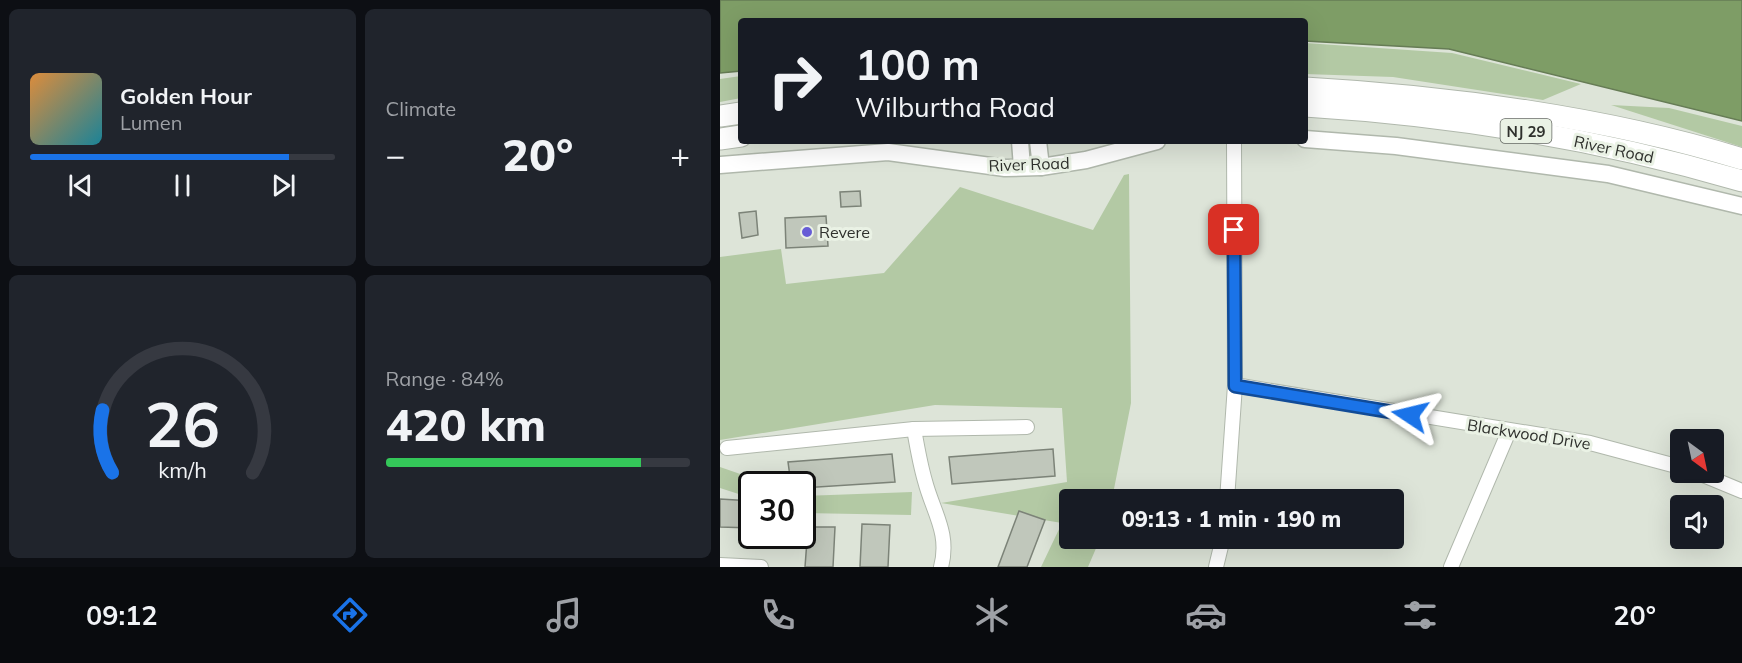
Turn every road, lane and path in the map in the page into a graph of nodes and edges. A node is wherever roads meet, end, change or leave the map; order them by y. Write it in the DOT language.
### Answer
graph roads {
  1 [pos="1308,88"];
  2 [pos="1308,106"];
  3 [pos="738,113"];
  4 [pos="720,116"];
  5 [pos="738,136"];
  6 [pos="720,139"];
  7 [pos="1308,139"];
  8 [pos="1020,144"];
  9 [pos="1038,144"];
  10 [pos="1146,144"];
  11 [pos="1234,144"];
  12 [pos="1742,159"];
  13 [pos="720,165"];
  14 [pos="1022,167"];
  15 [pos="1041,167"];
  16 [pos="1742,181"];
  17 [pos="1742,206"];
  18 [pos="1235,386"];
  19 [pos="1027,427"];
  20 [pos="914,429"];
  21 [pos="1509,430"];
  22 [pos="727,448"];
  23 [pos="1670,464"];
  24 [pos="1723,483"];
  25 [pos="1228,489"];
  26 [pos="1742,491"];
  27 [pos="1220,549"];
  28 [pos="720,565"];
  29 [pos="1454,566"];
  30 [pos="761,567"];
  31 [pos="941,567"];
  32 [pos="1216,567"];
  1 -- 12 [label="highway, River Road / NJ 29"];
  2 -- 16 [label="highway, River Road / NJ 29"];
  3 -- 4 [label="highway"];
  5 -- 6 [label="highway"];
  7 -- 17 [label="street, River Road"];
  8 -- 14 [label="street"];
  9 -- 15 [label="street"];
  10 -- 15 [label="street, River Road"];
  11 -- 18 [label="street"];
  13 -- 14 [label="street, River Road"];
  14 -- 15 [label="street, River Road"];
  18 -- 21 [label="street, Blackwood Drive"];
  18 -- 25 [label="street"];
  19 -- 20 [label="street"];
  20 -- 22 [label="street"];
  20 -- 31 [label="street"];
  21 -- 23 [label="street, Blackwood Drive"];
  21 -- 29 [label="street"];
  24 -- 26 [label="street"];
  27 -- 32 [label="street"];
  28 -- 30 [label="street"];
}
